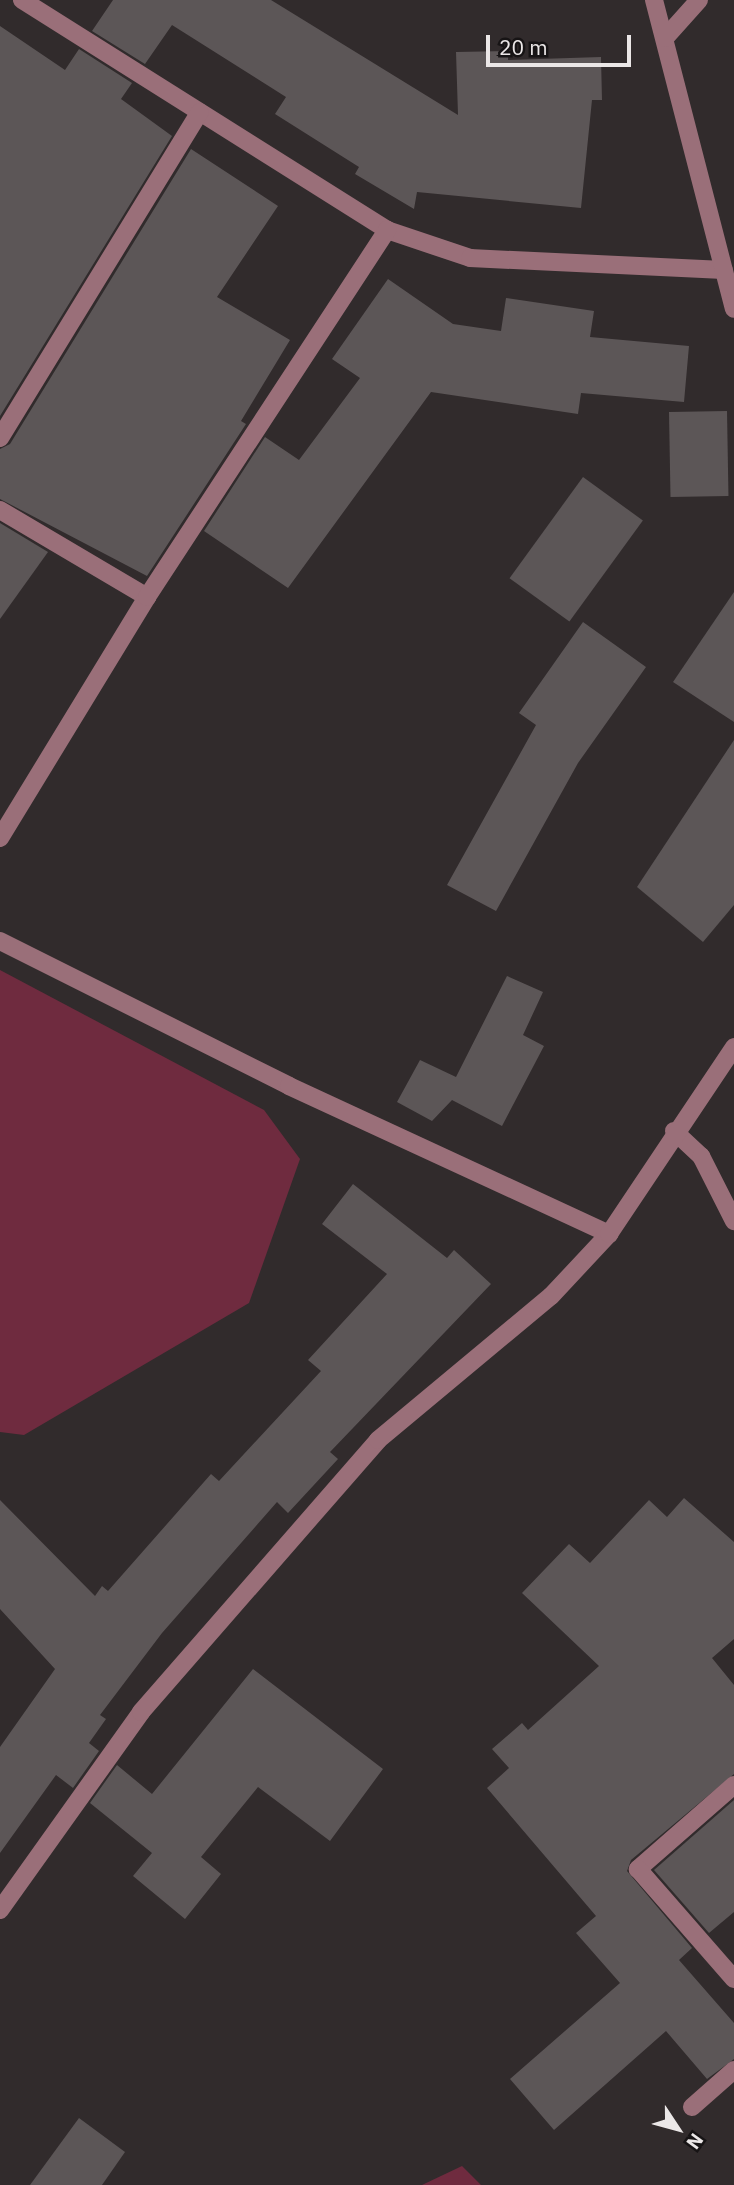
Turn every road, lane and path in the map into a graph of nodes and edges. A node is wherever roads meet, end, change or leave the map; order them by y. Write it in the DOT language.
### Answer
graph roads {
  1 [pos="22,0"];
  2 [pos="654,0"];
  3 [pos="699,0"];
  4 [pos="664,38"];
  5 [pos="200,112"];
  6 [pos="387,230"];
  7 [pos="724,270"];
  8 [pos="734,309"];
  9 [pos="0,438"];
  10 [pos="0,510"];
  11 [pos="148,597"];
  12 [pos="0,838"];
  13 [pos="0,941"];
  14 [pos="734,1047"];
  15 [pos="674,1130"];
  16 [pos="734,1220"];
  17 [pos="609,1234"];
  18 [pos="734,1785"];
  19 [pos="0,1910"];
  20 [pos="734,1979"];
  21 [pos="734,2070"];
  22 [pos="692,2107"];
  1 -- 5 [label="street"];
  2 -- 4 [label="street"];
  3 -- 4 [label="street"];
  4 -- 7 [label="street"];
  5 -- 6 [label="street"];
  5 -- 9 [label="street"];
  6 -- 7 [label="street"];
  6 -- 11 [label="street"];
  7 -- 8 [label="street"];
  10 -- 11 [label="street"];
  11 -- 12 [label="street"];
  13 -- 17 [label="street"];
  14 -- 15 [label="street"];
  15 -- 16 [label="street"];
  15 -- 17 [label="street"];
  17 -- 19 [label="street"];
  18 -- 20 [label="street"];
  21 -- 22 [label="street"];
}
